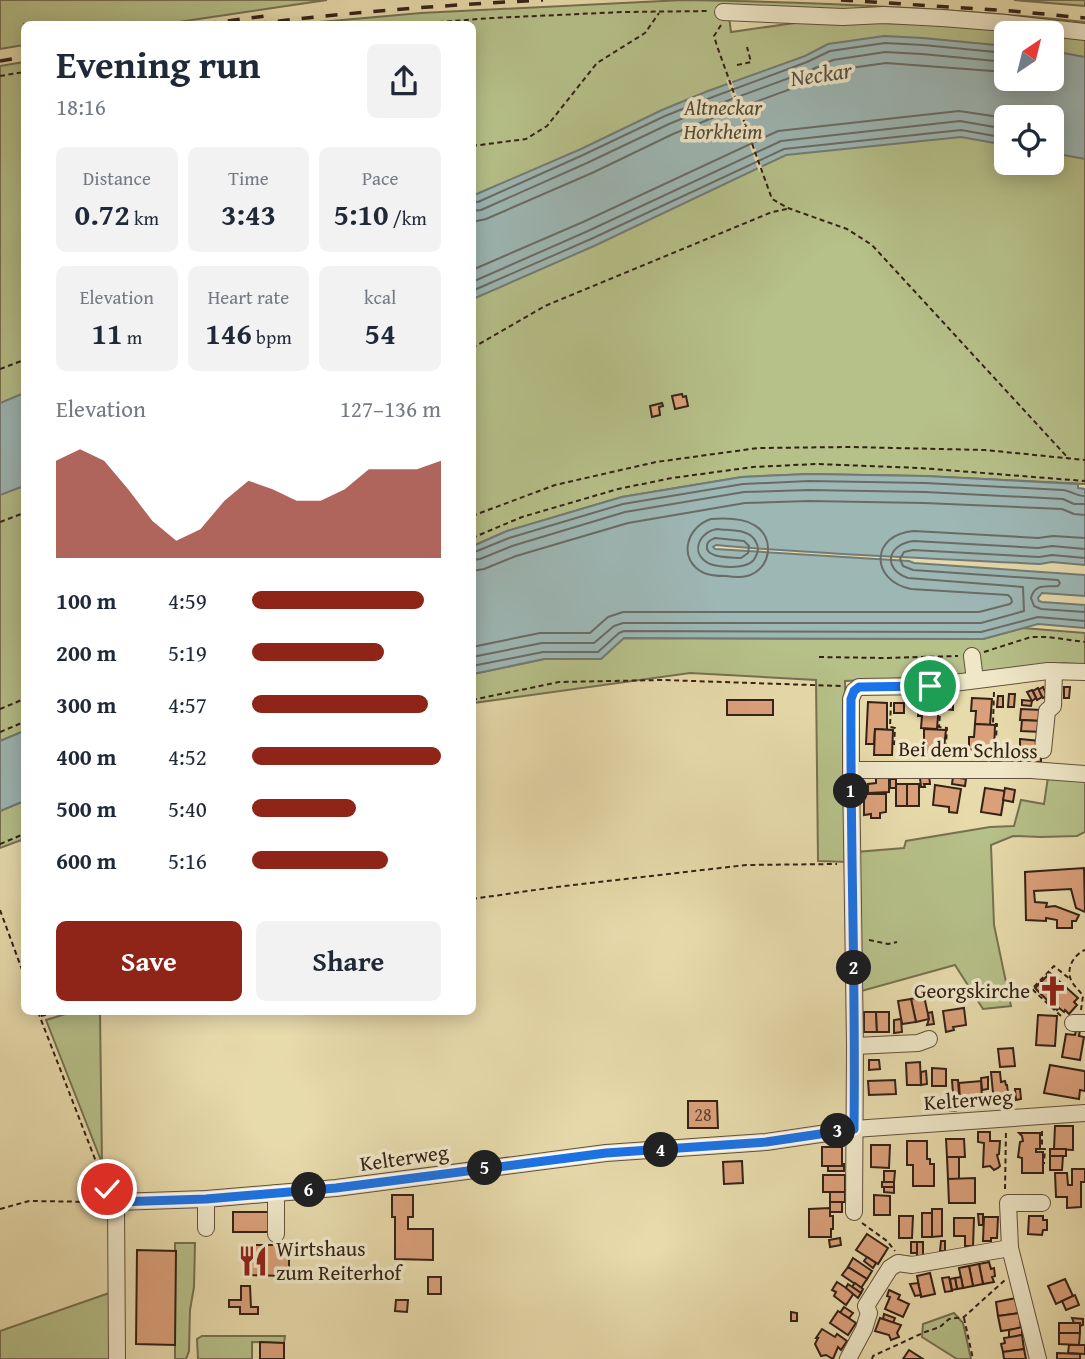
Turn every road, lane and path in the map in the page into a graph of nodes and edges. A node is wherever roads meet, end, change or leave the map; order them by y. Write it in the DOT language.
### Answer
graph roads {
  1 [pos="812,8"];
  2 [pos="660,11"];
  3 [pos="723,12"];
  4 [pos="452,21"];
  5 [pos="1085,32"];
  6 [pos="747,47"];
  7 [pos="737,65"];
  8 [pos="21,72"];
  9 [pos="0,76"];
  10 [pos="476,145"];
  11 [pos="788,208"];
  12 [pos="476,346"];
  13 [pos="21,361"];
  14 [pos="0,369"];
  15 [pos="1069,459"];
  16 [pos="1085,460"];
  17 [pos="1084,482"];
  18 [pos="21,514"];
  19 [pos="476,515"];
  20 [pos="0,522"];
  21 [pos="476,536"];
  22 [pos="1085,642"];
  23 [pos="972,656"];
  24 [pos="819,657"];
  25 [pos="1054,671"];
  26 [pos="1085,672"];
  27 [pos="995,677"];
  28 [pos="975,680"];
  29 [pos="942,684"];
  30 [pos="859,687"];
  31 [pos="891,687"];
  32 [pos="476,699"];
  33 [pos="21,700"];
  34 [pos="0,709"];
  35 [pos="21,723"];
  36 [pos="0,733"];
  37 [pos="996,738"];
  38 [pos="946,744"];
  39 [pos="894,745"];
  40 [pos="1043,750"];
  41 [pos="851,770"];
  42 [pos="1085,774"];
  43 [pos="21,835"];
  44 [pos="0,844"];
  45 [pos="837,864"];
  46 [pos="476,897"];
  47 [pos="0,910"];
  48 [pos="854,938"];
  49 [pos="897,942"];
  50 [pos="1085,950"];
  51 [pos="21,967"];
  52 [pos="1071,981"];
  53 [pos="44,1015"];
  54 [pos="40,1016"];
  55 [pos="1075,1019"];
  56 [pos="929,1040"];
  57 [pos="855,1046"];
  58 [pos="1085,1113"];
  59 [pos="1043,1116"];
  60 [pos="1006,1118"];
  61 [pos="854,1129"];
  62 [pos="1044,1164"];
  63 [pos="276,1193"];
  64 [pos="206,1199"];
  65 [pos="117,1202"];
  66 [pos="1008,1203"];
  67 [pos="1042,1203"];
  68 [pos="0,1209"];
  69 [pos="854,1212"];
  70 [pos="205,1228"];
  71 [pos="276,1234"];
  72 [pos="1010,1248"];
  73 [pos="898,1262"];
  74 [pos="1016,1269"];
  75 [pos="964,1317"];
  76 [pos="117,1359"];
  77 [pos="848,1359"];
  78 [pos="872,1359"];
  79 [pos="973,1359"];
  80 [pos="1038,1359"];
  1 -- 3 [label="street"];
  1 -- 5 [label="street"];
  2 -- 3 [label="path"];
  2 -- 4 [label="path"];
  2 -- 10 [label="path"];
  3 -- 11 [label="path"];
  6 -- 7 [label="path"];
  8 -- 9 [label="path"];
  11 -- 12 [label="path"];
  11 -- 15 [label="path"];
  13 -- 14 [label="path"];
  15 -- 16 [label="path"];
  15 -- 19 [label="path"];
  17 -- 21 [label="path"];
  18 -- 20 [label="path"];
  22 -- 23 [label="path"];
  23 -- 24 [label="path"];
  23 -- 28 [label="street"];
  25 -- 26 [label="street"];
  25 -- 27 [label="street"];
  25 -- 40 [label="street"];
  27 -- 28 [label="street"];
  27 -- 37 [label="path"];
  28 -- 29 [label="street"];
  29 -- 31 [label="street"];
  29 -- 38 [label="path"];
  30 -- 31 [label="street"];
  30 -- 32 [label="path"];
  30 -- 41 [label="street"];
  31 -- 39 [label="path"];
  33 -- 34 [label="path"];
  35 -- 36 [label="path"];
  41 -- 42 [label="street, Bei dem Schloss"];
  41 -- 48 [label="street"];
  43 -- 44 [label="path"];
  45 -- 46 [label="path"];
  47 -- 51 [label="path"];
  48 -- 49 [label="path"];
  48 -- 57 [label="street"];
  50 -- 52 [label="path"];
  52 -- 55 [label="path"];
  52 -- 55 [label="path"];
  53 -- 54 [label="path"];
  54 -- 65 [label="path"];
  56 -- 57 [label="street"];
  57 -- 61 [label="street"];
  58 -- 59 [label="street, Kelterweg"];
  59 -- 60 [label="street, Kelterweg"];
  59 -- 62 [label="path"];
  60 -- 61 [label="street, Kelterweg"];
  60 -- 66 [label="path"];
  61 -- 63 [label="street, Kelterweg"];
  61 -- 69 [label="street"];
  63 -- 64 [label="street, Kelterweg"];
  63 -- 71 [label="street"];
  64 -- 65 [label="street, Kelterweg"];
  64 -- 70 [label="street"];
  65 -- 68 [label="path"];
  65 -- 76 [label="street"];
  66 -- 67 [label="street"];
  66 -- 72 [label="street"];
  69 -- 73 [label="path"];
  72 -- 73 [label="street"];
  72 -- 74 [label="street"];
  73 -- 77 [label="street"];
  74 -- 75 [label="path"];
  74 -- 80 [label="street"];
  75 -- 78 [label="path"];
  75 -- 79 [label="path"];
}
